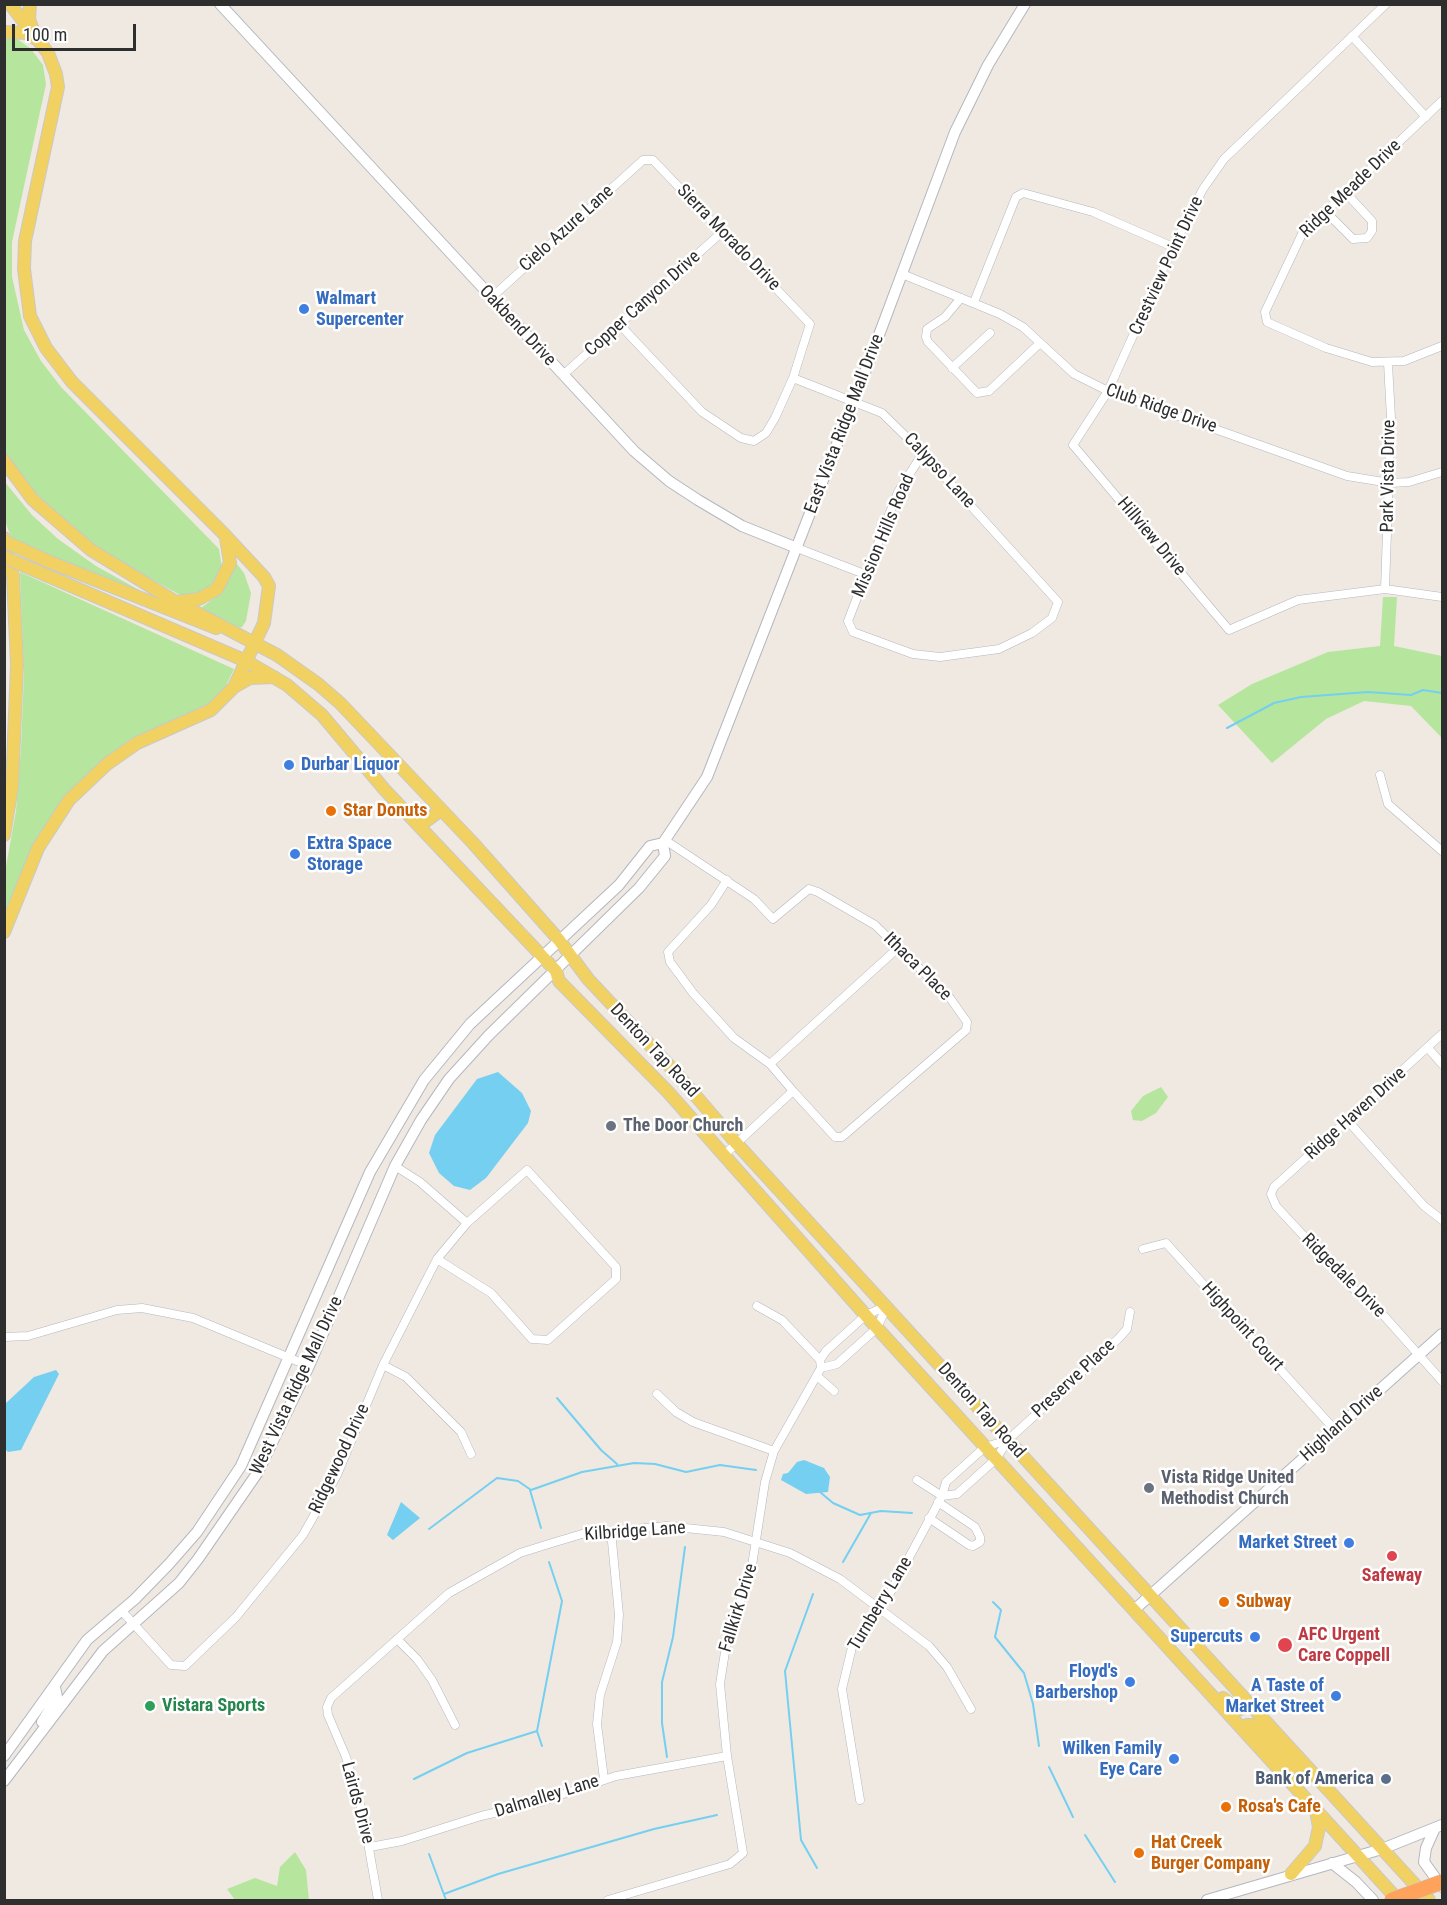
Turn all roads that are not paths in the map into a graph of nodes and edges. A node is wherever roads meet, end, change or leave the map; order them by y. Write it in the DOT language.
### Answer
graph roads {
  1 [pos="30,4"];
  2 [pos="220,4"];
  3 [pos="1025,4"];
  4 [pos="1386,4"];
  5 [pos="11,8"];
  6 [pos="4,32"];
  7 [pos="1352,36"];
  8 [pos="39,42"];
  9 [pos="1443,101"];
  10 [pos="1426,117"];
  11 [pos="643,160"];
  12 [pos="1345,192"];
  13 [pos="1325,211"];
  14 [pos="722,232"];
  15 [pos="1173,246"];
  16 [pos="902,274"];
  17 [pos="492,298"];
  18 [pos="962,298"];
  19 [pos="974,302"];
  20 [pos="620,325"];
  21 [pos="990,333"];
  22 [pos="1040,343"];
  23 [pos="1443,346"];
  24 [pos="1388,363"];
  25 [pos="952,368"];
  26 [pos="563,375"];
  27 [pos="793,378"];
  28 [pos="1108,391"];
  29 [pos="855,400"];
  30 [pos="1073,445"];
  31 [pos="923,453"];
  32 [pos="4,461"];
  33 [pos="1443,472"];
  34 [pos="1390,483"];
  35 [pos="224,534"];
  36 [pos="4,540"];
  37 [pos="797,548"];
  38 [pos="4,556"];
  39 [pos="867,575"];
  40 [pos="1385,589"];
  41 [pos="1443,597"];
  42 [pos="176,602"];
  43 [pos="266,612"];
  44 [pos="848,621"];
  45 [pos="226,630"];
  46 [pos="255,644"];
  47 [pos="273,653"];
  48 [pos="246,661"];
  49 [pos="275,677"];
  50 [pos="234,687"];
  51 [pos="1380,775"];
  52 [pos="441,810"];
  53 [pos="419,826"];
  54 [pos="4,835"];
  55 [pos="664,841"];
  56 [pos="1443,851"];
  57 [pos="727,880"];
  58 [pos="4,933"];
  59 [pos="559,940"];
  60 [pos="899,946"];
  61 [pos="542,956"];
  62 [pos="571,956"];
  63 [pos="556,971"];
  64 [pos="1443,1034"];
  65 [pos="1428,1048"];
  66 [pos="770,1064"];
  67 [pos="1443,1064"];
  68 [pos="793,1091"];
  69 [pos="1348,1121"];
  70 [pos="737,1144"];
  71 [pos="382,1148"];
  72 [pos="724,1155"];
  73 [pos="395,1166"];
  74 [pos="1270,1194"];
  75 [pos="1443,1220"];
  76 [pos="467,1223"];
  77 [pos="1143,1250"];
  78 [pos="437,1258"];
  79 [pos="757,1306"];
  80 [pos="887,1306"];
  81 [pos="1130,1312"];
  82 [pos="866,1315"];
  83 [pos="877,1328"];
  84 [pos="1443,1334"];
  85 [pos="4,1337"];
  86 [pos="1418,1356"];
  87 [pos="289,1358"];
  88 [pos="383,1365"];
  89 [pos="309,1366"];
  90 [pos="820,1368"];
  91 [pos="1443,1381"];
  92 [pos="834,1391"];
  93 [pos="657,1394"];
  94 [pos="1335,1430"];
  95 [pos="1008,1440"];
  96 [pos="985,1447"];
  97 [pos="774,1451"];
  98 [pos="471,1454"];
  99 [pos="996,1459"];
  100 [pos="917,1480"];
  101 [pos="940,1499"];
  102 [pos="929,1518"];
  103 [pos="611,1531"];
  104 [pos="757,1543"];
  105 [pos="1150,1596"];
  106 [pos="879,1606"];
  107 [pos="122,1610"];
  108 [pos="1134,1610"];
  109 [pos="133,1624"];
  110 [pos="397,1639"];
  111 [pos="1180,1660"];
  112 [pos="55,1687"];
  113 [pos="1250,1705"];
  114 [pos="327,1707"];
  115 [pos="971,1709"];
  116 [pos="455,1725"];
  117 [pos="1242,1728"];
  118 [pos="36,1739"];
  119 [pos="4,1756"];
  120 [pos="727,1756"];
  121 [pos="1311,1771"];
  122 [pos="604,1779"];
  123 [pos="4,1781"];
  124 [pos="860,1800"];
  125 [pos="1315,1810"];
  126 [pos="1439,1827"];
  127 [pos="370,1847"];
  128 [pos="1382,1849"];
  129 [pos="1358,1856"];
  130 [pos="1332,1863"];
  131 [pos="1291,1874"];
  132 [pos="1443,1882"];
  133 [pos="1443,1887"];
  134 [pos="378,1900"];
  135 [pos="608,1900"];
  136 [pos="1207,1900"];
  137 [pos="1373,1900"];
  138 [pos="1392,1900"];
  139 [pos="1398,1900"];
  140 [pos="1429,1900"];
  1 -- 8 [label="main road"];
  2 -- 17 [label="main road, Oakbend Drive"];
  3 -- 16 [label="main road, East Vista Ridge Mall Drive"];
  4 -- 7 [label="street, Crestview Point Drive"];
  5 -- 8 [label="main road"];
  6 -- 8 [label="main road"];
  7 -- 10 [label="street"];
  7 -- 15 [label="street, Crestview Point Drive"];
  8 -- 35 [label="main road"];
  9 -- 10 [label="street, Ridge Meade Drive"];
  10 -- 12 [label="street, Ridge Meade Drive"];
  11 -- 14 [label="street, Sierra Morado Drive"];
  11 -- 17 [label="street, Cielo Azure Lane"];
  12 -- 13 [label="street, Ridge Meade Drive"];
  12 -- 13 [label="street"];
  13 -- 24 [label="street, Ridge Meade Drive"];
  14 -- 20 [label="street, Copper Canyon Drive"];
  14 -- 27 [label="street, Sierra Morado Drive"];
  15 -- 19 [label="street"];
  15 -- 28 [label="street, Crestview Point Drive"];
  16 -- 18 [label="street, Club Ridge Drive"];
  16 -- 29 [label="main road, East Vista Ridge Mall Drive"];
  17 -- 26 [label="main road, Oakbend Drive"];
  18 -- 19 [label="street, Club Ridge Drive"];
  18 -- 25 [label="street"];
  19 -- 22 [label="street, Club Ridge Drive"];
  20 -- 26 [label="street, Copper Canyon Drive"];
  20 -- 27 [label="street"];
  21 -- 25 [label="street"];
  22 -- 25 [label="street"];
  22 -- 28 [label="street, Club Ridge Drive"];
  23 -- 24 [label="street"];
  24 -- 34 [label="street, Park Vista Drive"];
  26 -- 37 [label="main road, Oakbend Drive"];
  27 -- 29 [label="street, Calypso Lane"];
  28 -- 30 [label="street, Crestview Point Drive"];
  28 -- 34 [label="street, Club Ridge Drive"];
  29 -- 31 [label="street, Calypso Lane"];
  29 -- 37 [label="main road, East Vista Ridge Mall Drive"];
  30 -- 40 [label="street, Hillview Drive"];
  31 -- 39 [label="street, Mission Hills Road"];
  31 -- 44 [label="street, Calypso Lane"];
  32 -- 42 [label="main road"];
  33 -- 34 [label="street, Club Ridge Drive"];
  34 -- 40 [label="street, Park Vista Drive"];
  35 -- 42 [label="main road"];
  35 -- 43 [label="main road"];
  36 -- 45 [label="main road, bridge"];
  36 -- 54 [label="main road"];
  37 -- 39 [label="street, Oakbend Drive"];
  37 -- 55 [label="main road, East Vista Ridge Mall Drive"];
  38 -- 48 [label="main road, Denton Tap Road, bridge"];
  39 -- 44 [label="street, Mission Hills Road"];
  40 -- 41 [label="street"];
  42 -- 45 [label="main road"];
  43 -- 46 [label="main road"];
  43 -- 47 [label="main road"];
  45 -- 46 [label="main road, Denton Tap Road"];
  46 -- 47 [label="main road, Denton Tap Road"];
  46 -- 48 [label="main road"];
  47 -- 52 [label="main road, Denton Tap Road"];
  48 -- 49 [label="main road, Denton Tap Road"];
  48 -- 50 [label="main road"];
  49 -- 50 [label="main road"];
  49 -- 53 [label="main road, Denton Tap Road"];
  50 -- 58 [label="main road"];
  51 -- 56 [label="street"];
  52 -- 53 [label="main road"];
  52 -- 59 [label="main road, Denton Tap Road"];
  53 -- 61 [label="main road, Denton Tap Road"];
  55 -- 57 [label="street, Ithaca Place"];
  55 -- 59 [label="main road, East Vista Ridge Mall Drive"];
  55 -- 62 [label="main road, East Vista Ridge Mall Drive"];
  57 -- 60 [label="street, Ithaca Place"];
  57 -- 66 [label="street"];
  59 -- 61 [label="main road, East Vista Ridge Mall Drive"];
  59 -- 62 [label="main road, Denton Tap Road"];
  60 -- 66 [label="street"];
  60 -- 68 [label="street, Ithaca Place"];
  61 -- 63 [label="main road, Denton Tap Road"];
  61 -- 71 [label="main road, West Vista Ridge Mall Drive"];
  62 -- 63 [label="main road, East Vista Ridge Mall Drive"];
  62 -- 70 [label="main road, Denton Tap Road"];
  63 -- 72 [label="main road, Denton Tap Road"];
  63 -- 73 [label="main road, West Vista Ridge Mall Drive"];
  64 -- 65 [label="street, Ridge Haven Drive"];
  65 -- 67 [label="street"];
  65 -- 69 [label="street, Ridge Haven Drive"];
  66 -- 68 [label="street"];
  68 -- 70 [label="street"];
  69 -- 74 [label="street, Ridge Haven Drive"];
  69 -- 75 [label="street"];
  70 -- 72 [label="street"];
  70 -- 80 [label="main road, Denton Tap Road"];
  71 -- 73 [label="main road"];
  71 -- 87 [label="main road, West Vista Ridge Mall Drive"];
  72 -- 82 [label="main road, Denton Tap Road"];
  73 -- 76 [label="street"];
  73 -- 89 [label="main road, West Vista Ridge Mall Drive"];
  74 -- 86 [label="street, Ridgedale Drive"];
  76 -- 78 [label="street, Ridgewood Drive"];
  76 -- 78 [label="street, Ridgewood Drive"];
  77 -- 94 [label="street, Highpoint Court"];
  78 -- 88 [label="street, Ridgewood Drive"];
  79 -- 90 [label="street"];
  80 -- 82 [label="street, Fallkirk Drive"];
  80 -- 83 [label="street"];
  80 -- 95 [label="main road, Denton Tap Road"];
  81 -- 95 [label="street, Preserve Place"];
  82 -- 83 [label="main road, Denton Tap Road"];
  82 -- 90 [label="street, Fallkirk Drive"];
  83 -- 90 [label="street"];
  83 -- 96 [label="main road, Denton Tap Road"];
  84 -- 86 [label="main road, Highland Drive"];
  85 -- 87 [label="street"];
  86 -- 91 [label="street, Ridgedale Drive"];
  86 -- 94 [label="main road, Highland Drive"];
  87 -- 89 [label="street"];
  87 -- 107 [label="main road, West Vista Ridge Mall Drive"];
  88 -- 98 [label="street"];
  88 -- 109 [label="street, Ridgewood Drive"];
  89 -- 109 [label="main road, West Vista Ridge Mall Drive"];
  90 -- 92 [label="street"];
  90 -- 97 [label="street, Fallkirk Drive"];
  93 -- 97 [label="street"];
  94 -- 105 [label="main road, Highland Drive"];
  95 -- 96 [label="street, Turnberry Lane"];
  95 -- 99 [label="street"];
  95 -- 105 [label="main road, Denton Tap Road"];
  96 -- 99 [label="main road, Denton Tap Road"];
  96 -- 101 [label="street, Turnberry Lane"];
  97 -- 104 [label="street, Fallkirk Drive"];
  99 -- 101 [label="street"];
  99 -- 108 [label="main road, Denton Tap Road"];
  100 -- 101 [label="street"];
  101 -- 102 [label="street, Turnberry Lane"];
  101 -- 102 [label="street"];
  102 -- 106 [label="street, Turnberry Lane"];
  103 -- 104 [label="street, Kilbridge Lane"];
  103 -- 110 [label="street, Kilbridge Lane"];
  103 -- 122 [label="street"];
  104 -- 106 [label="street, Kilbridge Lane"];
  104 -- 120 [label="street, Fallkirk Drive"];
  105 -- 108 [label="main road, Highland Drive"];
  105 -- 113 [label="main road, Denton Tap Road"];
  106 -- 115 [label="street, Kilbridge Lane"];
  106 -- 124 [label="street, Turnberry Lane"];
  107 -- 109 [label="street, Ridgewood Drive"];
  107 -- 112 [label="main road, West Vista Ridge Mall Drive"];
  108 -- 111 [label="main road, Denton Tap Road"];
  109 -- 118 [label="main road, West Vista Ridge Mall Drive"];
  110 -- 114 [label="street, Kilbridge Lane"];
  110 -- 116 [label="street"];
  111 -- 113 [label="main road"];
  111 -- 117 [label="main road"];
  112 -- 118 [label="main road"];
  112 -- 119 [label="main road, West Vista Ridge Mall Drive"];
  113 -- 121 [label="main road, Denton Tap Road"];
  114 -- 127 [label="street, Lairds Drive"];
  117 -- 121 [label="main road"];
  117 -- 125 [label="main road"];
  118 -- 123 [label="main road, West Vista Ridge Mall Drive"];
  120 -- 122 [label="street, Dalmalley Lane"];
  120 -- 135 [label="street, Fallkirk Drive"];
  121 -- 128 [label="main road, Denton Tap Road"];
  122 -- 127 [label="street, Dalmalley Lane"];
  125 -- 129 [label="main road"];
  125 -- 131 [label="main road"];
  126 -- 128 [label="main road"];
  126 -- 133 [label="main road"];
  127 -- 134 [label="street, Lairds Drive"];
  128 -- 129 [label="main road"];
  128 -- 140 [label="main road, Denton Tap Road"];
  129 -- 130 [label="main road"];
  129 -- 139 [label="main road"];
  130 -- 131 [label="main road"];
  130 -- 137 [label="main road"];
  131 -- 136 [label="main road"];
  132 -- 138 [label="highway, bridge"];
}
